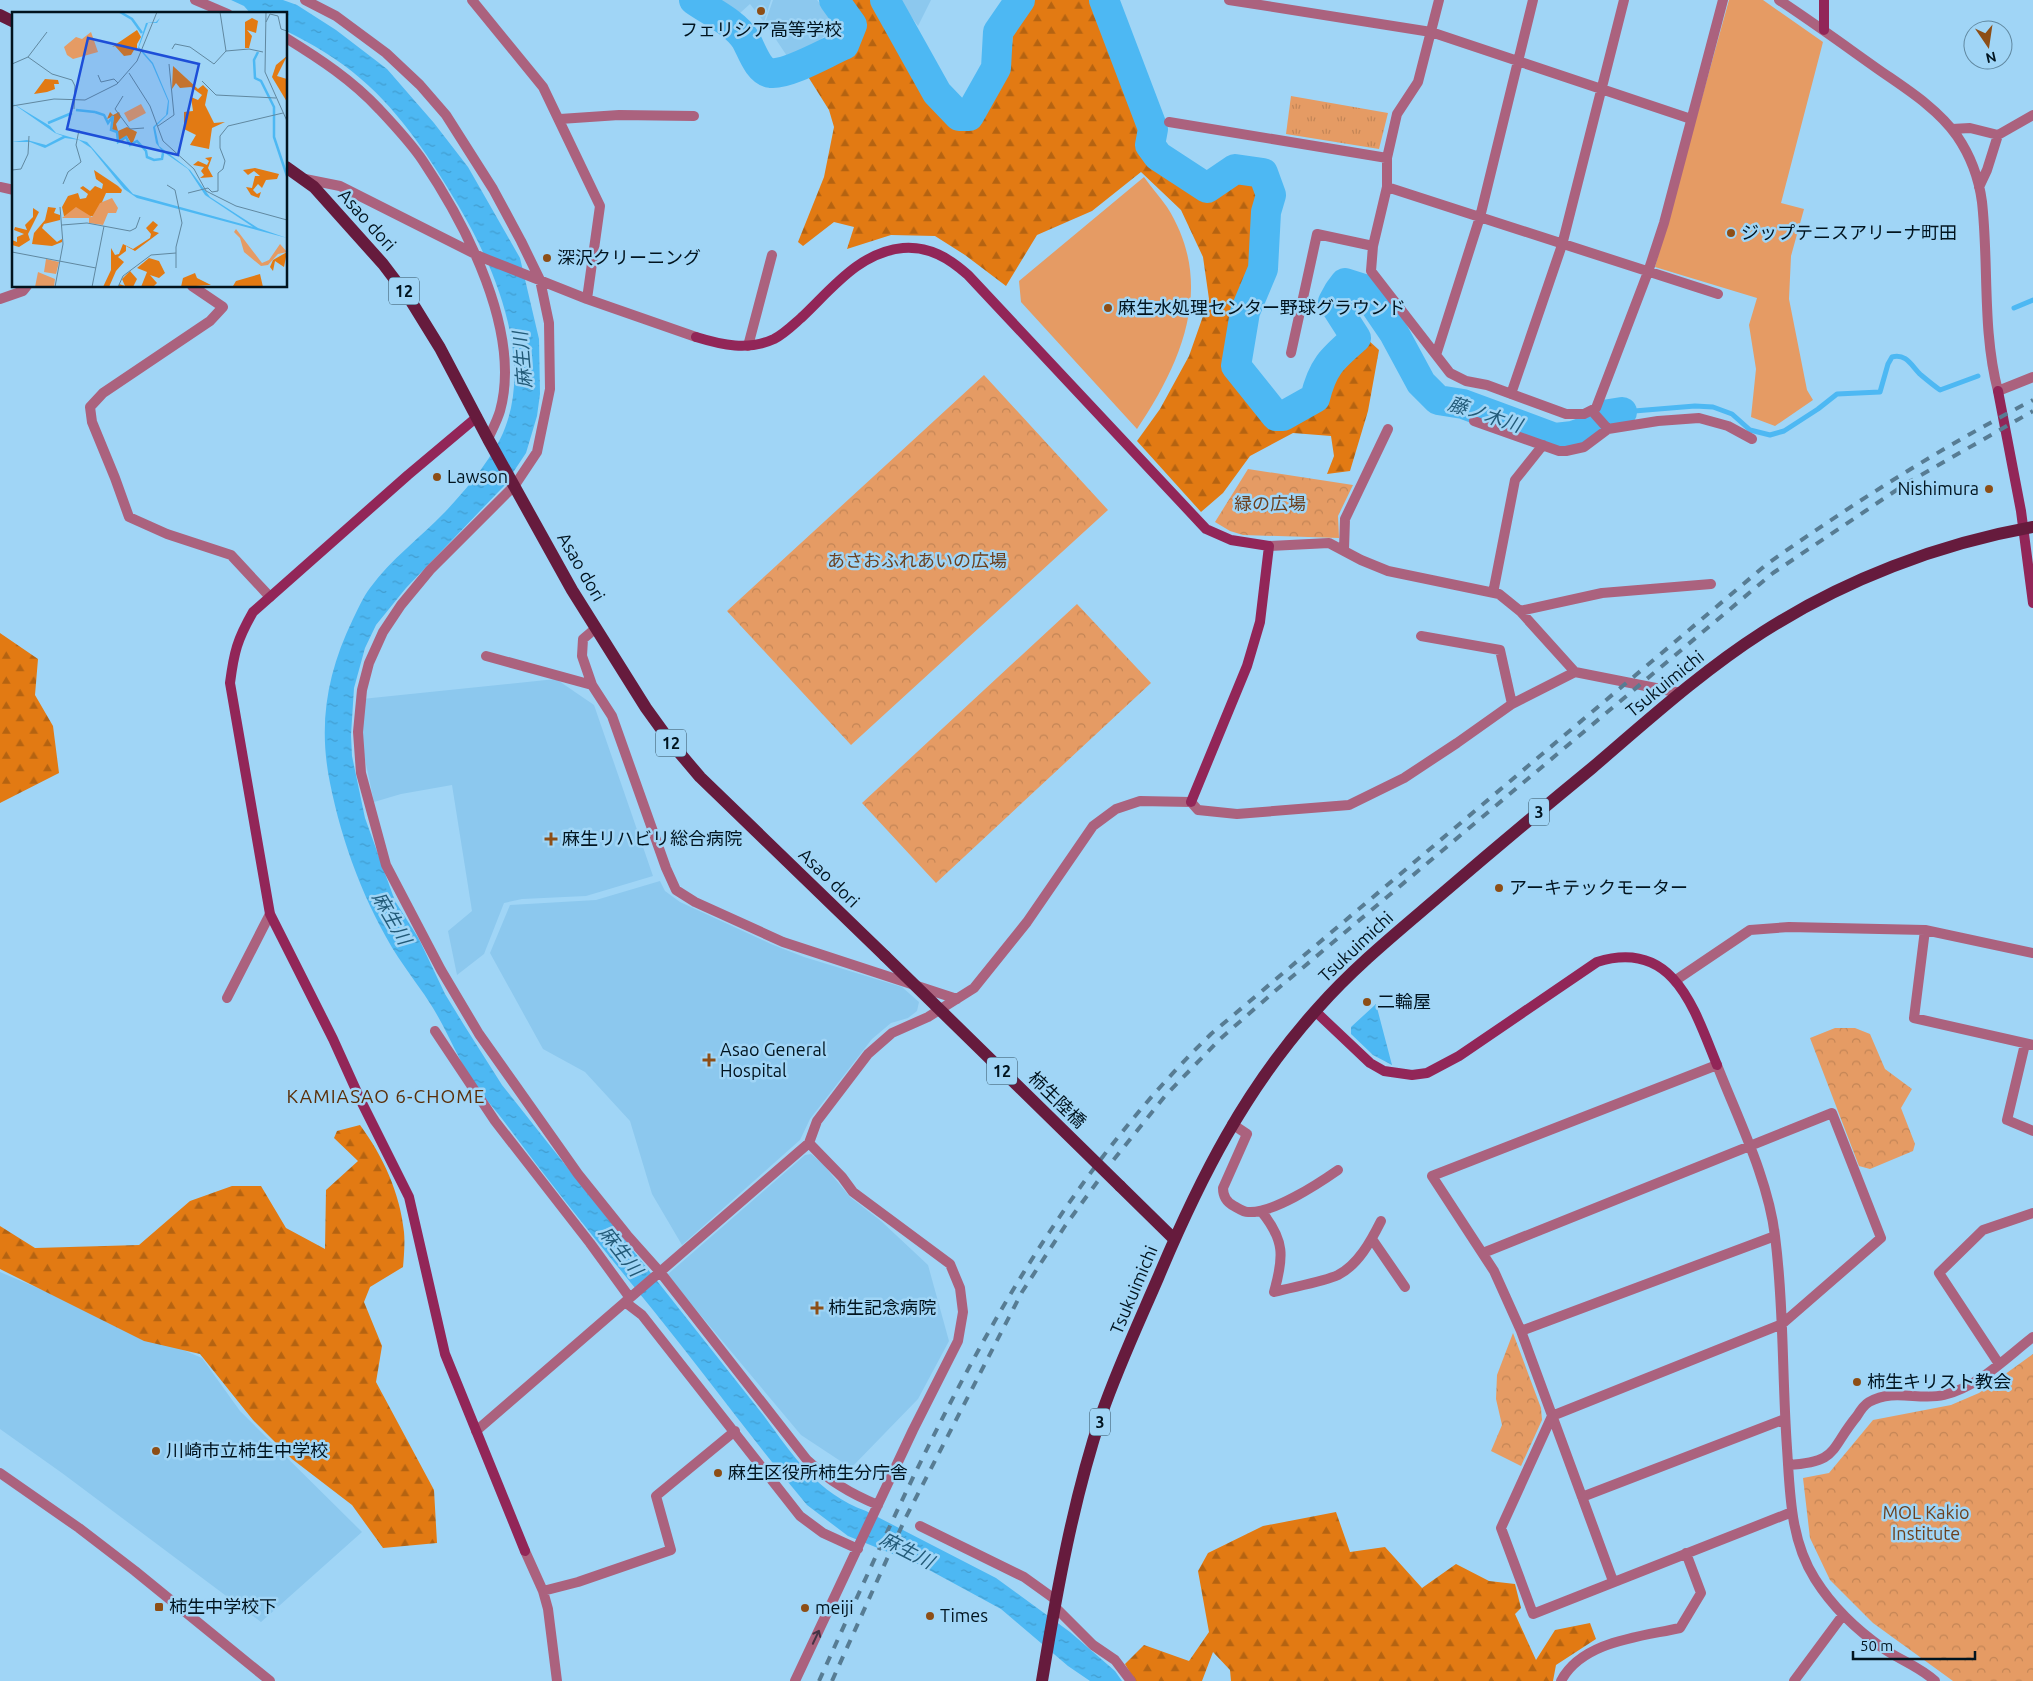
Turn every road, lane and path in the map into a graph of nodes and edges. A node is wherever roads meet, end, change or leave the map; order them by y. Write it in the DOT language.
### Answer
graph roads {
  1 [pos="195,0"];
  2 [pos="305,0"];
  3 [pos="472,0"];
  4 [pos="1229,0"];
  5 [pos="1438,0"];
  6 [pos="1533,0"];
  7 [pos="1624,0"];
  8 [pos="1724,0"];
  9 [pos="1780,0"];
  10 [pos="1824,0"];
  11 [pos="223,12"];
  12 [pos="0,15"];
  13 [pos="12,21"];
  14 [pos="1824,30"];
  15 [pos="1431,32"];
  16 [pos="288,39"];
  17 [pos="1518,61"];
  18 [pos="1601,88"];
  19 [pos="2033,115"];
  20 [pos="694,116"];
  21 [pos="560,119"];
  22 [pos="1691,119"];
  23 [pos="1170,122"];
  24 [pos="1952,129"];
  25 [pos="1998,134"];
  26 [pos="1387,158"];
  27 [pos="288,168"];
  28 [pos="304,179"];
  29 [pos="1387,187"];
  30 [pos="1979,187"];
  31 [pos="1480,217"];
  32 [pos="1562,245"];
  33 [pos="1373,246"];
  34 [pos="477,255"];
  35 [pos="772,255"];
  36 [pos="1648,272"];
  37 [pos="540,280"];
  38 [pos="26,288"];
  39 [pos="195,288"];
  40 [pos="1718,294"];
  41 [pos="0,299"];
  42 [pos="587,299"];
  43 [pos="748,346"];
  44 [pos="1290,353"];
  45 [pos="1436,355"];
  46 [pos="2033,377"];
  47 [pos="1998,391"];
  48 [pos="1511,394"];
  49 [pos="1593,413"];
  50 [pos="477,417"];
  51 [pos="1474,420"];
  52 [pos="1606,427"];
  53 [pos="1388,429"];
  54 [pos="488,439"];
  55 [pos="1752,439"];
  56 [pos="1543,445"];
  57 [pos="515,485"];
  58 [pos="2028,528"];
  59 [pos="1269,546"];
  60 [pos="1344,549"];
  61 [pos="1711,584"];
  62 [pos="1493,593"];
  63 [pos="270,597"];
  64 [pos="2033,603"];
  65 [pos="1520,611"];
  66 [pos="596,628"];
  67 [pos="1421,636"];
  68 [pos="486,656"];
  69 [pos="1575,672"];
  70 [pos="592,685"];
  71 [pos="1681,693"];
  72 [pos="1512,704"];
  73 [pos="1191,802"];
  74 [pos="270,914"];
  75 [pos="1925,930"];
  76 [pos="2033,953"];
  77 [pos="885,956"];
  78 [pos="1676,980"];
  79 [pos="227,998"];
  80 [pos="957,999"];
  81 [pos="1315,1011"];
  82 [pos="435,1031"];
  83 [pos="2029,1044"];
  84 [pos="1717,1065"];
  85 [pos="1232,1124"];
  86 [pos="2033,1131"];
  87 [pos="809,1143"];
  88 [pos="1749,1146"];
  89 [pos="1338,1170"];
  90 [pos="1261,1212"];
  91 [pos="2033,1213"];
  92 [pos="1381,1222"];
  93 [pos="1775,1236"];
  94 [pos="1174,1239"];
  95 [pos="1372,1239"];
  96 [pos="1483,1253"];
  97 [pos="657,1275"];
  98 [pos="1405,1287"];
  99 [pos="630,1298"];
  100 [pos="1782,1324"];
  101 [pos="1521,1331"];
  102 [pos="2033,1337"];
  103 [pos="1999,1364"];
  104 [pos="1552,1416"];
  105 [pos="1785,1420"];
  106 [pos="476,1431"];
  107 [pos="735,1431"];
  108 [pos="1788,1465"];
  109 [pos="0,1473"];
  110 [pos="1582,1497"];
  111 [pos="878,1507"];
  112 [pos="1792,1512"];
  113 [pos="920,1526"];
  114 [pos="859,1546"];
  115 [pos="1686,1553"];
  116 [pos="1613,1581"];
  117 [pos="543,1591"];
  118 [pos="1055,1607"];
  119 [pos="1843,1615"];
  120 [pos="1798,1680"];
  121 [pos="270,1681"];
  122 [pos="556,1681"];
  123 [pos="796,1681"];
  124 [pos="1042,1681"];
  125 [pos="1131,1681"];
  126 [pos="1561,1681"];
  127 [pos="1935,1681"];
  1 -- 11 [label="street"];
  2 -- 37 [label="street"];
  3 -- 21 [label="street"];
  4 -- 15 [label="street"];
  5 -- 15 [label="street"];
  6 -- 17 [label="street"];
  7 -- 18 [label="street"];
  8 -- 22 [label="street"];
  9 -- 14 [label="street"];
  10 -- 14 [label="street"];
  12 -- 13 [label="main road"];
  14 -- 24 [label="street"];
  15 -- 17 [label="street"];
  15 -- 26 [label="street"];
  16 -- 34 [label="street"];
  17 -- 18 [label="street"];
  17 -- 31 [label="street"];
  18 -- 22 [label="street"];
  18 -- 32 [label="street"];
  19 -- 25 [label="street"];
  20 -- 21 [label="street"];
  21 -- 42 [label="street"];
  22 -- 36 [label="street"];
  23 -- 26 [label="street"];
  24 -- 25 [label="street"];
  24 -- 30 [label="street"];
  25 -- 30 [label="street"];
  26 -- 29 [label="street"];
  27 -- 28 [label="main road, Asao dori / 12"];
  28 -- 34 [label="street"];
  28 -- 50 [label="main road, Asao dori / 12"];
  29 -- 31 [label="street"];
  29 -- 33 [label="street"];
  30 -- 47 [label="street"];
  31 -- 32 [label="street"];
  31 -- 45 [label="street"];
  32 -- 36 [label="street"];
  32 -- 48 [label="street"];
  33 -- 44 [label="street"];
  33 -- 45 [label="street"];
  34 -- 37 [label="street"];
  34 -- 54 [label="street"];
  35 -- 43 [label="street"];
  36 -- 40 [label="street"];
  36 -- 49 [label="street"];
  37 -- 42 [label="street"];
  37 -- 57 [label="street"];
  38 -- 41 [label="street"];
  39 -- 63 [label="street"];
  42 -- 43 [label="street"];
  43 -- 59 [label="street"];
  45 -- 48 [label="street"];
  46 -- 47 [label="street"];
  47 -- 58 [label="street"];
  48 -- 49 [label="street"];
  49 -- 52 [label="street"];
  50 -- 54 [label="main road, Asao dori / 12"];
  50 -- 63 [label="street"];
  51 -- 56 [label="street"];
  52 -- 55 [label="street"];
  52 -- 56 [label="street"];
  53 -- 60 [label="street"];
  54 -- 57 [label="main road, Asao dori / 12"];
  56 -- 62 [label="street"];
  57 -- 66 [label="main road, Asao dori / 12"];
  57 -- 97 [label="street"];
  58 -- 64 [label="street"];
  58 -- 71 [label="main road, Tsukuimichi / 3"];
  59 -- 60 [label="street"];
  59 -- 73 [label="street"];
  60 -- 62 [label="street"];
  61 -- 65 [label="street"];
  62 -- 65 [label="street"];
  63 -- 74 [label="street"];
  65 -- 69 [label="street"];
  66 -- 70 [label="street"];
  66 -- 77 [label="main road, Asao dori / 12"];
  67 -- 72 [label="street"];
  68 -- 70 [label="street"];
  69 -- 71 [label="street"];
  69 -- 72 [label="street"];
  70 -- 80 [label="street"];
  71 -- 81 [label="main road, Tsukuimichi / 3"];
  72 -- 73 [label="street"];
  73 -- 80 [label="street"];
  74 -- 79 [label="street"];
  74 -- 106 [label="street"];
  75 -- 76 [label="street"];
  75 -- 78 [label="street"];
  75 -- 83 [label="street"];
  77 -- 94 [label="main road, 柿生陸橋 / 12, bridge"];
  78 -- 81 [label="street"];
  78 -- 84 [label="street"];
  80 -- 87 [label="street"];
  81 -- 85 [label="main road, Tsukuimichi / 3"];
  82 -- 99 [label="street"];
  83 -- 86 [label="street"];
  84 -- 88 [label="street"];
  84 -- 96 [label="street"];
  85 -- 90 [label="street"];
  85 -- 94 [label="main road, Tsukuimichi / 3"];
  87 -- 97 [label="street"];
  87 -- 111 [label="street"];
  88 -- 93 [label="street"];
  88 -- 96 [label="street"];
  88 -- 100 [label="street"];
  89 -- 90 [label="street"];
  90 -- 95 [label="street"];
  91 -- 103 [label="street"];
  92 -- 95 [label="street"];
  93 -- 100 [label="street"];
  93 -- 101 [label="street"];
  94 -- 118 [label="main road, Tsukuimichi / 3"];
  95 -- 98 [label="street"];
  96 -- 101 [label="street"];
  97 -- 99 [label="street"];
  97 -- 111 [label="street"];
  99 -- 106 [label="street"];
  99 -- 107 [label="street"];
  100 -- 104 [label="street"];
  100 -- 105 [label="street"];
  101 -- 104 [label="street"];
  102 -- 103 [label="street"];
  103 -- 108 [label="street"];
  104 -- 110 [label="street"];
  104 -- 116 [label="street"];
  105 -- 108 [label="street"];
  105 -- 110 [label="street"];
  106 -- 117 [label="street"];
  107 -- 114 [label="street"];
  107 -- 117 [label="street"];
  108 -- 112 [label="street"];
  109 -- 121 [label="street"];
  110 -- 116 [label="street"];
  111 -- 114 [label="street"];
  112 -- 115 [label="street"];
  112 -- 119 [label="street"];
  113 -- 118 [label="street"];
  123 -- 114 [label="street, one-way"];
  115 -- 116 [label="street"];
  115 -- 126 [label="street"];
  117 -- 122 [label="street"];
  118 -- 124 [label="main road, Tsukuimichi / 3"];
  118 -- 125 [label="street"];
  119 -- 120 [label="street"];
  119 -- 127 [label="street"];
}
